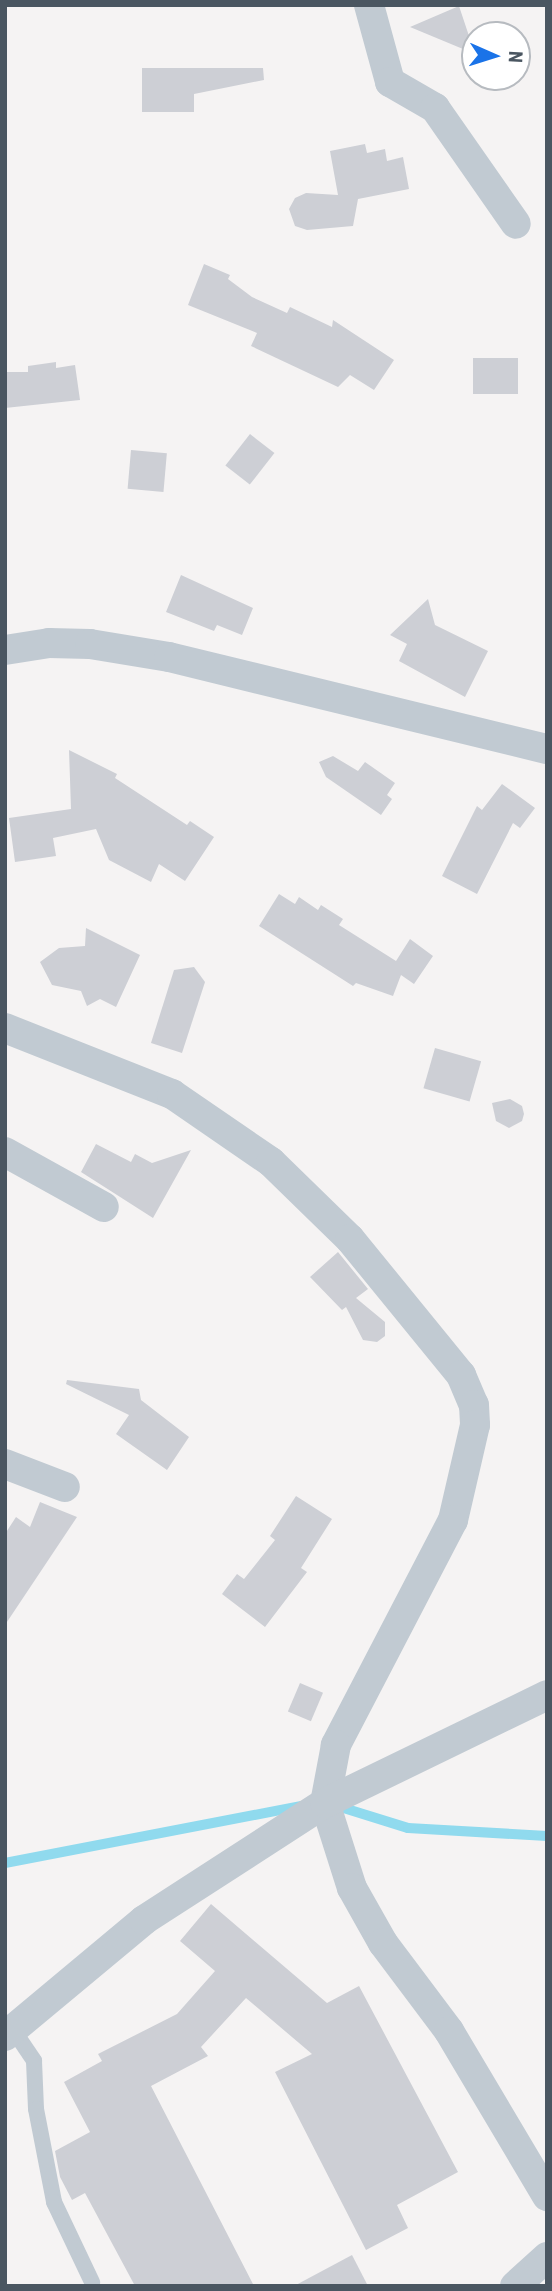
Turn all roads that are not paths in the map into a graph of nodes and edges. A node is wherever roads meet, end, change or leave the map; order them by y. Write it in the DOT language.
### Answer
graph roads {
  1 [pos="369,5"];
  2 [pos="516,224"];
  3 [pos="5,650"];
  4 [pos="547,749"];
  5 [pos="5,1028"];
  6 [pos="5,1152"];
  7 [pos="104,1207"];
  8 [pos="5,1464"];
  9 [pos="65,1487"];
  10 [pos="547,1695"];
  11 [pos="326,1803"];
  12 [pos="10,2034"];
  13 [pos="547,2196"];
  14 [pos="547,2258"];
  15 [pos="92,2282"];
  16 [pos="515,2286"];
  1 -- 2 [label="street"];
  3 -- 4 [label="street"];
  5 -- 11 [label="street"];
  6 -- 7 [label="street"];
  8 -- 9 [label="street"];
  10 -- 11 [label="street"];
  11 -- 12 [label="street"];
  11 -- 13 [label="street"];
  12 -- 15 [label="lane"];
  14 -- 16 [label="street"];
}
